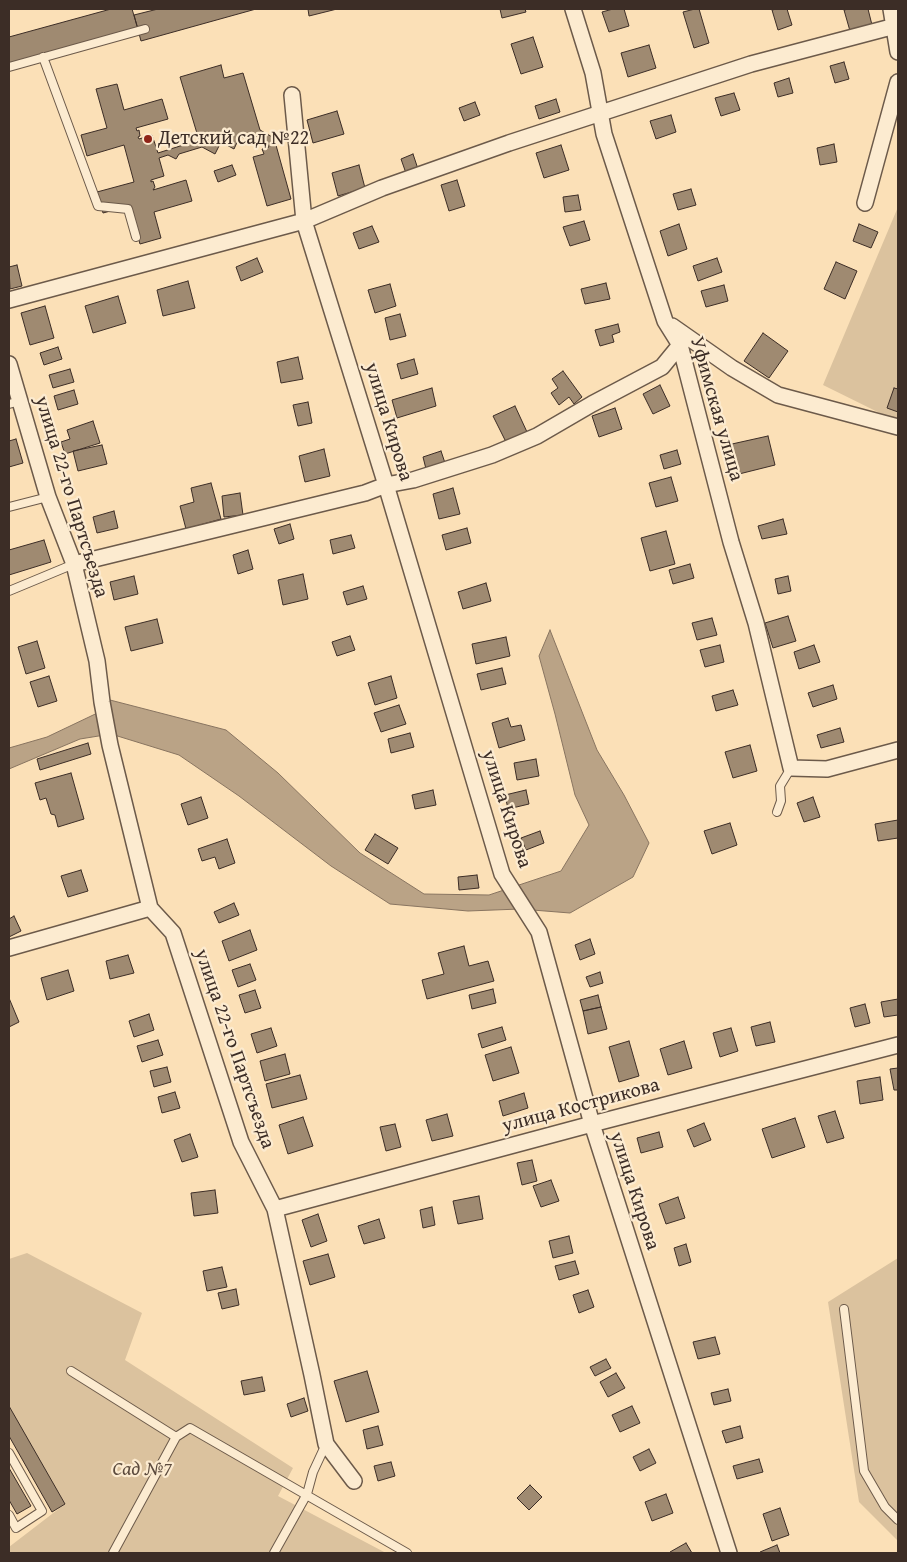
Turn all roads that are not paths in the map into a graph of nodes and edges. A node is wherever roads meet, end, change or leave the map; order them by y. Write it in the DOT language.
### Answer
graph roads {
  1 [pos="573,9"];
  2 [pos="891,9"];
  3 [pos="895,26"];
  4 [pos="145,29"];
  5 [pos="898,52"];
  6 [pos="43,57"];
  7 [pos="9,67"];
  8 [pos="898,82"];
  9 [pos="292,94"];
  10 [pos="600,114"];
  11 [pos="865,203"];
  12 [pos="304,221"];
  13 [pos="136,237"];
  14 [pos="9,300"];
  15 [pos="666,321"];
  16 [pos="680,345"];
  17 [pos="9,364"];
  18 [pos="14,403"];
  19 [pos="898,428"];
  20 [pos="386,485"];
  21 [pos="48,497"];
  22 [pos="9,507"];
  23 [pos="74,564"];
  24 [pos="9,591"];
  25 [pos="898,750"];
  26 [pos="791,768"];
  27 [pos="777,812"];
  28 [pos="150,908"];
  29 [pos="9,948"];
  30 [pos="898,1046"];
  31 [pos="592,1124"];
  32 [pos="275,1209"];
  33 [pos="844,1310"];
  34 [pos="71,1371"];
  35 [pos="176,1437"];
  36 [pos="326,1444"];
  37 [pos="9,1453"];
  38 [pos="354,1481"];
  39 [pos="307,1494"];
  40 [pos="9,1515"];
  41 [pos="898,1520"];
  42 [pos="113,1553"];
  43 [pos="274,1553"];
  44 [pos="407,1553"];
  45 [pos="729,1553"];
  1 -- 10 [label="street, Уфимская улица"];
  2 -- 3 [label="street"];
  3 -- 5 [label="street"];
  3 -- 10 [label="street"];
  4 -- 6 [label="lane"];
  6 -- 7 [label="lane"];
  6 -- 13 [label="lane"];
  8 -- 11 [label="street"];
  9 -- 12 [label="street, улица Кирова"];
  10 -- 12 [label="street"];
  10 -- 15 [label="street, Уфимская улица"];
  12 -- 14 [label="street"];
  12 -- 20 [label="street, улица Кирова"];
  15 -- 16 [label="street, Уфимская улица"];
  15 -- 19 [label="street"];
  16 -- 20 [label="street"];
  16 -- 26 [label="street, Уфимская улица"];
  17 -- 18 [label="street, улица 22-го Партсъезда"];
  18 -- 21 [label="street, улица 22-го Партсъезда"];
  20 -- 23 [label="street"];
  20 -- 31 [label="street, улица Кирова"];
  21 -- 22 [label="lane"];
  21 -- 23 [label="street, улица 22-го Партсъезда"];
  23 -- 24 [label="lane"];
  23 -- 28 [label="street, улица 22-го Партсъезда"];
  25 -- 26 [label="street"];
  26 -- 27 [label="lane"];
  28 -- 29 [label="street"];
  28 -- 32 [label="street, улица 22-го Партсъезда"];
  30 -- 31 [label="street, улица Кострикова"];
  31 -- 32 [label="street, улица Кострикова"];
  31 -- 45 [label="street, улица Кирова"];
  32 -- 36 [label="street, улица 22-го Партсъезда"];
  33 -- 41 [label="lane"];
  34 -- 35 [label="lane"];
  35 -- 39 [label="lane"];
  35 -- 42 [label="lane"];
  36 -- 38 [label="street, улица 22-го Партсъезда"];
  36 -- 39 [label="lane"];
  37 -- 40 [label="lane"];
  39 -- 43 [label="lane"];
  39 -- 44 [label="lane"];
}
